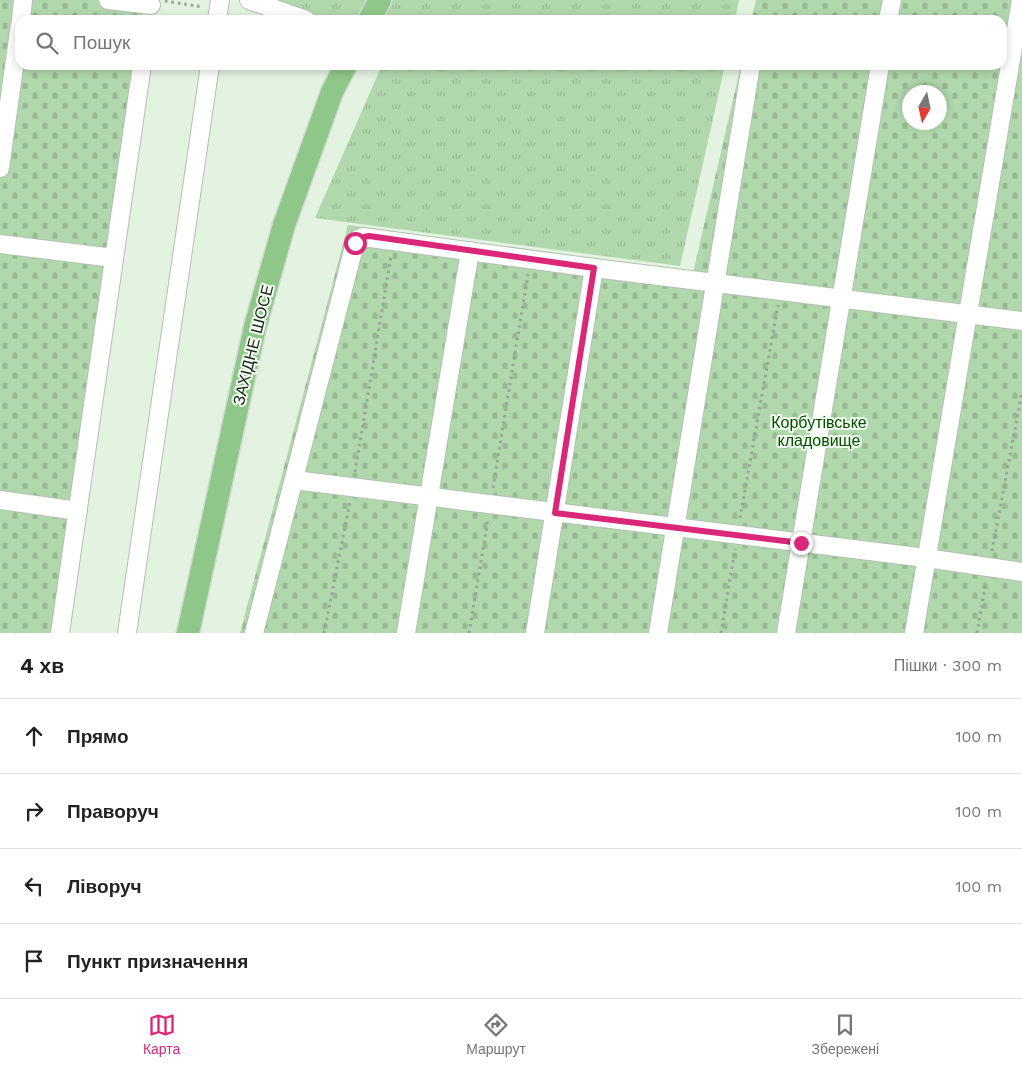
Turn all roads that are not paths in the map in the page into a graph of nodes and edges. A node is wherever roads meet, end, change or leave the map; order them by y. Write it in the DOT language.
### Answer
graph roads {
  1 [pos="23,0"];
  2 [pos="108,0"];
  3 [pos="249,0"];
  4 [pos="380,0"];
  5 [pos="892,0"];
  6 [pos="1021,0"];
  7 [pos="152,6"];
  8 [pos="22,15"];
  9 [pos="292,15"];
  10 [pos="372,15"];
  11 [pos="889,15"];
  12 [pos="15,60"];
  13 [pos="1011,62"];
  14 [pos="141,70"];
  15 [pos="209,70"];
  16 [pos="343,70"];
  17 [pos="751,70"];
  18 [pos="879,70"];
  19 [pos="0,168"];
  20 [pos="0,244"];
  21 [pos="470,251"];
  22 [pos="114,258"];
  23 [pos="594,268"];
  24 [pos="716,283"];
  25 [pos="842,298"];
  26 [pos="968,314"];
  27 [pos="1022,321"];
  28 [pos="294,480"];
  29 [pos="430,496"];
  30 [pos="0,500"];
  31 [pos="78,511"];
  32 [pos="555,513"];
  33 [pos="675,528"];
  34 [pos="801,543"];
  35 [pos="926,558"];
  36 [pos="1022,572"];
  37 [pos="60,633"];
  38 [pos="127,633"];
  39 [pos="188,633"];
  40 [pos="254,633"];
  41 [pos="406,633"];
  42 [pos="535,633"];
  43 [pos="658,633"];
  44 [pos="786,633"];
  45 [pos="914,633"];
  1 -- 8 [label="lane"];
  2 -- 7 [label="lane"];
  3 -- 9 [label="lane"];
  4 -- 10 [label="main road"];
  5 -- 11 [label="lane"];
  6 -- 13 [label="lane"];
  12 -- 19 [label="lane"];
  13 -- 26 [label="lane"];
  14 -- 22 [label="lane"];
  15 -- 38 [label="lane"];
  16 -- 39 [label="main road, ЗАХІДНЕ ШОСЕ"];
  17 -- 24 [label="lane"];
  18 -- 25 [label="lane"];
  20 -- 22 [label="lane"];
  21 -- 23 [label="lane"];
  21 -- 28 [label="lane"];
  21 -- 29 [label="lane"];
  22 -- 31 [label="lane"];
  23 -- 24 [label="lane"];
  23 -- 32 [label="lane"];
  24 -- 25 [label="lane"];
  24 -- 33 [label="lane"];
  25 -- 26 [label="lane"];
  25 -- 34 [label="lane"];
  26 -- 27 [label="lane"];
  26 -- 35 [label="lane"];
  28 -- 29 [label="lane"];
  28 -- 40 [label="lane"];
  29 -- 32 [label="lane"];
  29 -- 41 [label="lane"];
  30 -- 31 [label="lane"];
  31 -- 37 [label="lane"];
  32 -- 33 [label="lane"];
  32 -- 42 [label="lane"];
  33 -- 34 [label="lane"];
  33 -- 43 [label="lane"];
  34 -- 35 [label="lane"];
  34 -- 44 [label="lane"];
  35 -- 36 [label="lane"];
  35 -- 45 [label="lane"];
}
